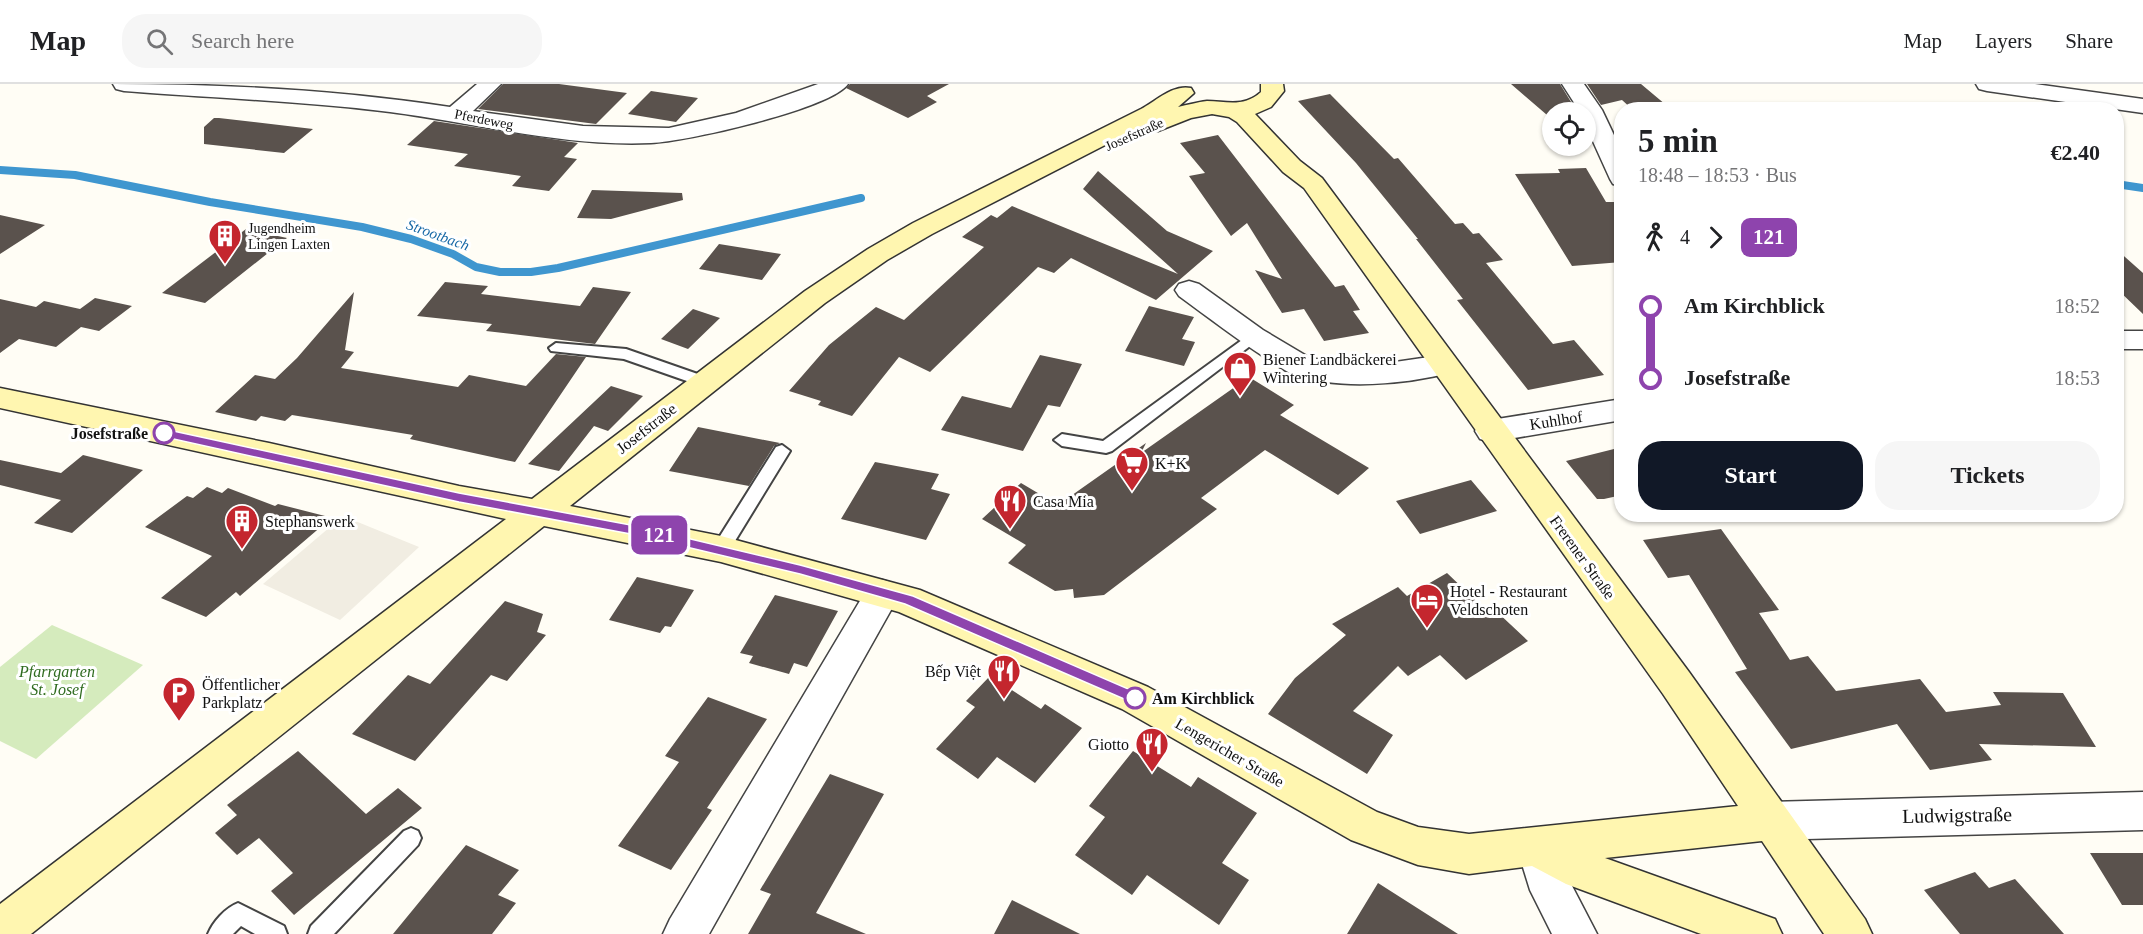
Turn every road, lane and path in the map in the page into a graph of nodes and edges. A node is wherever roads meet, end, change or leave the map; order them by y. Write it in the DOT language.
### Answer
graph roads {
  1 [pos="124,84"];
  2 [pos="490,84"];
  3 [pos="837,84"];
  4 [pos="1573,84"];
  5 [pos="1987,84"];
  6 [pos="1182,88"];
  7 [pos="1270,89"];
  8 [pos="2115,102"];
  9 [pos="2124,103"];
  10 [pos="2143,106"];
  11 [pos="1208,108"];
  12 [pos="1234,110"];
  13 [pos="457,113"];
  14 [pos="1059,162"];
  15 [pos="1614,162"];
  16 [pos="1313,183"];
  17 [pos="1189,290"];
  18 [pos="1253,337"];
  19 [pos="556,348"];
  20 [pos="1443,365"];
  21 [pos="704,382"];
  22 [pos="0,398"];
  23 [pos="1614,410"];
  24 [pos="1491,431"];
  25 [pos="1062,441"];
  26 [pos="782,451"];
  27 [pos="536,512"];
  28 [pos="722,549"];
  29 [pos="882,594"];
  30 [pos="2143,811"];
  31 [pos="1772,821"];
  32 [pos="411,838"];
  33 [pos="1538,848"];
  34 [pos="0,931"];
  35 [pos="219,934"];
  36 [pos="276,934"];
  37 [pos="319,934"];
  38 [pos="685,934"];
  39 [pos="1575,934"];
  40 [pos="1760,934"];
  41 [pos="1850,934"];
  1 -- 13 [label="street, Pferdeweg"];
  2 -- 13 [label="street"];
  3 -- 13 [label="street, Pferdeweg"];
  4 -- 15 [label="street"];
  5 -- 8 [label="street"];
  6 -- 11 [label="main road"];
  6 -- 14 [label="main road, Josefstraße"];
  7 -- 12 [label="main road"];
  7 -- 16 [label="main road, Frerener Straße"];
  9 -- 10 [label="street"];
  11 -- 12 [label="main road"];
  11 -- 14 [label="main road, Josefstraße"];
  12 -- 16 [label="main road, Frerener Straße"];
  14 -- 21 [label="main road, Josefstraße"];
  16 -- 20 [label="main road, Frerener Straße"];
  17 -- 18 [label="street"];
  18 -- 20 [label="street"];
  18 -- 25 [label="lane"];
  19 -- 21 [label="lane"];
  20 -- 24 [label="main road, Frerener Straße"];
  21 -- 27 [label="main road, Josefstraße"];
  22 -- 27 [label="main road, Lengericher Straße"];
  23 -- 24 [label="street, Kuhlhof"];
  24 -- 31 [label="main road, Frerener Straße"];
  26 -- 28 [label="lane"];
  27 -- 28 [label="main road, Lengericher Straße"];
  27 -- 34 [label="main road, Josefstraße"];
  28 -- 29 [label="main road, Lengericher Straße"];
  29 -- 33 [label="main road, Lengericher Straße"];
  29 -- 38 [label="street"];
  30 -- 31 [label="street, Ludwigstraße"];
  31 -- 33 [label="main road, Lengericher Straße"];
  31 -- 41 [label="main road, Frerener Straße"];
  32 -- 37 [label="lane"];
  33 -- 39 [label="street"];
  33 -- 40 [label="main road"];
  35 -- 36 [label="lane"];
}
